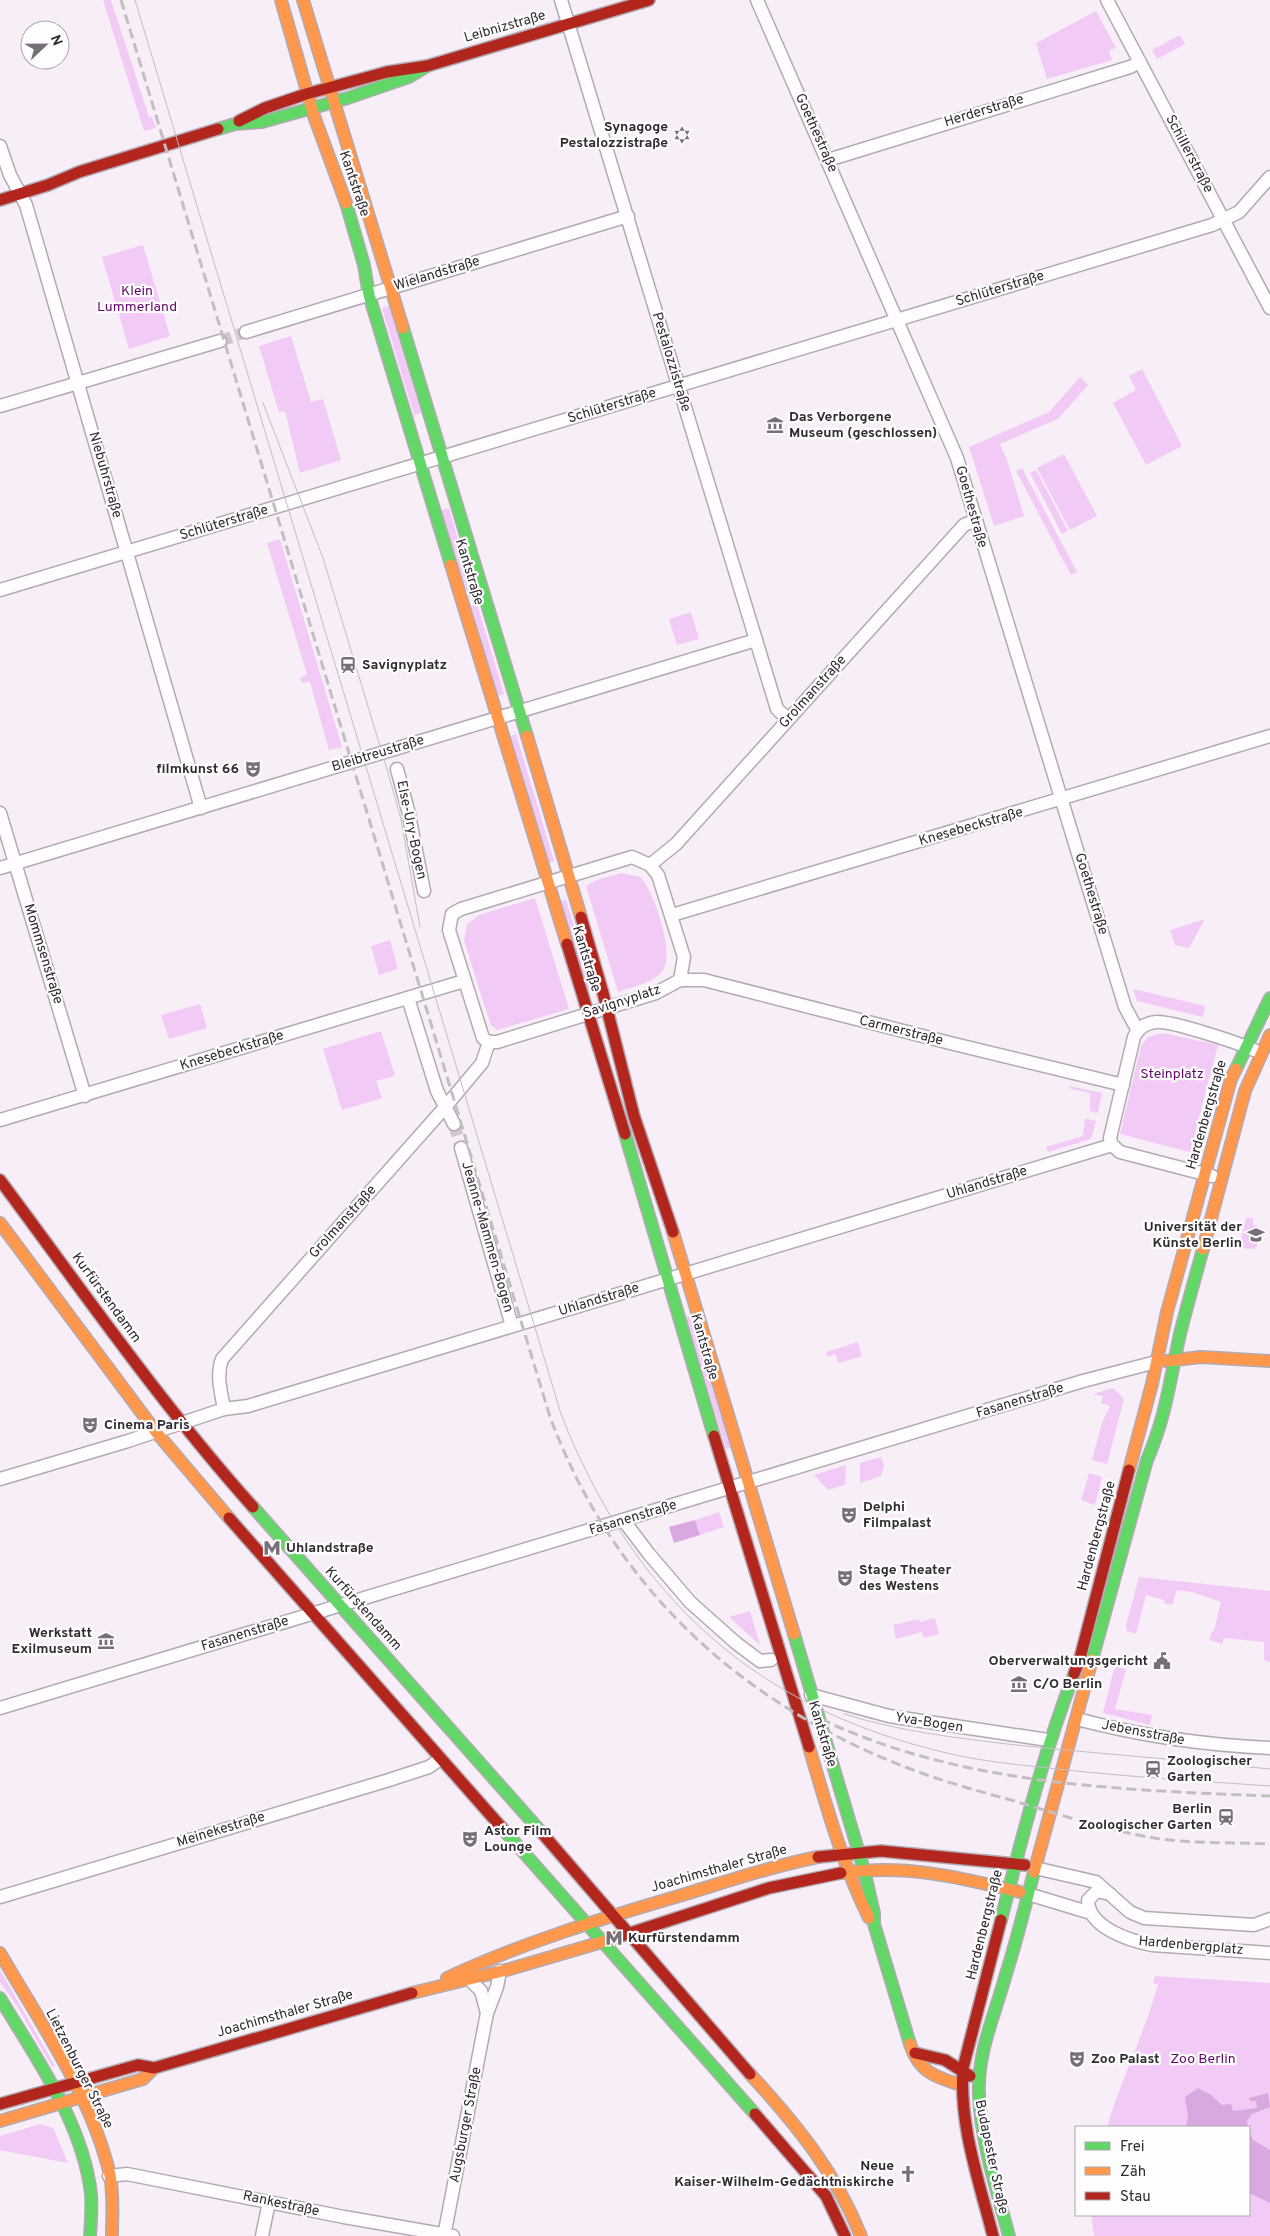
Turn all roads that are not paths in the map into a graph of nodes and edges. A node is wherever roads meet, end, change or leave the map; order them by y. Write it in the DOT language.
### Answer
graph roads {
  1 [pos="281,0"];
  2 [pos="303,0"];
  3 [pos="561,0"];
  4 [pos="649,0"];
  5 [pos="757,0"];
  6 [pos="1107,0"];
  7 [pos="570,24"];
  8 [pos="1140,62"];
  9 [pos="427,66"];
  10 [pos="330,88"];
  11 [pos="308,94"];
  12 [pos="334,102"];
  13 [pos="312,108"];
  14 [pos="235,124"];
  15 [pos="0,146"];
  16 [pos="828,160"];
  17 [pos="1270,177"];
  18 [pos="18,190"];
  19 [pos="0,191"];
  20 [pos="0,200"];
  21 [pos="628,216"];
  22 [pos="1224,220"];
  23 [pos="392,288"];
  24 [pos="369,295"];
  25 [pos="1270,308"];
  26 [pos="898,321"];
  27 [pos="246,332"];
  28 [pos="220,340"];
  29 [pos="78,382"];
  30 [pos="678,386"];
  31 [pos="0,406"];
  32 [pos="442,458"];
  33 [pos="420,464"];
  34 [pos="976,520"];
  35 [pos="127,552"];
  36 [pos="0,590"];
  37 [pos="756,640"];
  38 [pos="520,712"];
  39 [pos="498,718"];
  40 [pos="788,719"];
  41 [pos="1270,736"];
  42 [pos="392,750"];
  43 [pos="1061,800"];
  44 [pos="201,808"];
  45 [pos="0,813"];
  46 [pos="15,863"];
  47 [pos="650,865"];
  48 [pos="0,868"];
  49 [pos="567,876"];
  50 [pos="547,882"];
  51 [pos="425,895"];
  52 [pos="672,915"];
  53 [pos="464,980"];
  54 [pos="680,980"];
  55 [pos="408,998"];
  56 [pos="1270,998"];
  57 [pos="607,1008"];
  58 [pos="587,1014"];
  59 [pos="1138,1031"];
  60 [pos="1270,1035"];
  61 [pos="490,1042"];
  62 [pos="1246,1046"];
  63 [pos="1260,1053"];
  64 [pos="1123,1085"];
  65 [pos="85,1096"];
  66 [pos="446,1106"];
  67 [pos="0,1120"];
  68 [pos="454,1124"];
  69 [pos="1112,1146"];
  70 [pos="461,1148"];
  71 [pos="1206,1174"];
  72 [pos="1222,1178"];
  73 [pos="0,1180"];
  74 [pos="0,1223"];
  75 [pos="686,1274"];
  76 [pos="668,1279"];
  77 [pos="512,1326"];
  78 [pos="1176,1360"];
  79 [pos="1270,1361"];
  80 [pos="1156,1362"];
  81 [pos="224,1409"];
  82 [pos="181,1422"];
  83 [pos="156,1432"];
  84 [pos="0,1479"];
  85 [pos="748,1482"];
  86 [pos="730,1488"];
  87 [pos="624,1520"];
  88 [pos="339,1605"];
  89 [pos="311,1614"];
  90 [pos="771,1660"];
  91 [pos="811,1695"];
  92 [pos="0,1708"];
  93 [pos="1077,1719"];
  94 [pos="1048,1740"];
  95 [pos="1270,1748"];
  96 [pos="440,1759"];
  97 [pos="858,1851"];
  98 [pos="841,1853"];
  99 [pos="1016,1863"];
  100 [pos="1035,1868"];
  101 [pos="864,1870"];
  102 [pos="847,1872"];
  103 [pos="1009,1890"];
  104 [pos="1028,1894"];
  105 [pos="1110,1894"];
  106 [pos="0,1898"];
  107 [pos="1091,1913"];
  108 [pos="615,1915"];
  109 [pos="1270,1919"];
  110 [pos="588,1924"];
  111 [pos="874,1924"];
  112 [pos="630,1933"];
  113 [pos="603,1941"];
  114 [pos="0,1953"];
  115 [pos="1270,1953"];
  116 [pos="500,1971"];
  117 [pos="469,1979"];
  118 [pos="424,1989"];
  119 [pos="0,1998"];
  120 [pos="487,2013"];
  121 [pos="915,2053"];
  122 [pos="154,2068"];
  123 [pos="963,2068"];
  124 [pos="73,2084"];
  125 [pos="961,2085"];
  126 [pos="52,2089"];
  127 [pos="979,2089"];
  128 [pos="79,2098"];
  129 [pos="0,2104"];
  130 [pos="59,2104"];
  131 [pos="0,2121"];
  132 [pos="109,2176"];
  133 [pos="269,2202"];
  134 [pos="90,2236"];
  135 [pos="112,2236"];
  136 [pos="262,2236"];
  137 [pos="447,2236"];
  138 [pos="846,2236"];
  139 [pos="861,2236"];
  140 [pos="993,2236"];
  141 [pos="1009,2236"];
  1 -- 11 [label="main road, Kantstraße"];
  2 -- 10 [label="main road, Kantstraße"];
  3 -- 7 [label="street, Pestalozzistraße"];
  4 -- 7 [label="main road, Leibnizstraße"];
  5 -- 16 [label="street, Goethestraße"];
  6 -- 8 [label="street, Schillerstraße"];
  7 -- 9 [label="main road, Leibnizstraße"];
  7 -- 21 [label="street, Pestalozzistraße"];
  8 -- 16 [label="street, Herderstraße"];
  8 -- 22 [label="street, Schillerstraße"];
  9 -- 10 [label="main road, Leibnizstraße"];
  9 -- 12 [label="main road, Leibnizstraße"];
  10 -- 11 [label="main road, Leibnizstraße"];
  10 -- 12 [label="main road, Kantstraße"];
  11 -- 13 [label="main road, Kantstraße"];
  11 -- 14 [label="main road, Leibnizstraße"];
  12 -- 13 [label="main road, Leibnizstraße"];
  12 -- 23 [label="main road, Kantstraße"];
  13 -- 14 [label="main road, Leibnizstraße"];
  13 -- 24 [label="main road, Kantstraße"];
  14 -- 18 [label="main road, Leibnizstraße"];
  15 -- 18 [label="street, Niebuhrstraße"];
  16 -- 26 [label="street, Goethestraße"];
  17 -- 22 [label="street, Schlüterstraße"];
  18 -- 19 [label="main road, Leibnizstraße"];
  18 -- 20 [label="main road, Leibnizstraße"];
  18 -- 29 [label="street, Niebuhrstraße"];
  21 -- 23 [label="street, Wielandstraße"];
  21 -- 30 [label="street, Pestalozzistraße"];
  22 -- 25 [label="street, Schillerstraße"];
  22 -- 26 [label="street, Schlüterstraße"];
  23 -- 24 [label="street, Wielandstraße"];
  23 -- 32 [label="main road, Kantstraße"];
  24 -- 27 [label="street, Wielandstraße"];
  24 -- 33 [label="main road, Kantstraße"];
  26 -- 30 [label="street, Schlüterstraße"];
  26 -- 34 [label="street, Goethestraße"];
  28 -- 29 [label="street"];
  29 -- 31 [label="street"];
  29 -- 35 [label="street, Niebuhrstraße"];
  30 -- 32 [label="street, Schlüterstraße"];
  30 -- 37 [label="street, Pestalozzistraße"];
  32 -- 33 [label="street, Schlüterstraße"];
  32 -- 38 [label="main road, Kantstraße"];
  33 -- 35 [label="street, Schlüterstraße"];
  33 -- 39 [label="main road, Kantstraße"];
  34 -- 40 [label="street, Grolmanstraße"];
  34 -- 43 [label="street, Goethestraße"];
  35 -- 36 [label="street, Schlüterstraße"];
  35 -- 44 [label="street, Niebuhrstraße"];
  37 -- 38 [label="street, Bleibtreustraße"];
  37 -- 40 [label="street, Pestalozzistraße"];
  38 -- 39 [label="street, Bleibtreustraße"];
  38 -- 49 [label="main road, Kantstraße"];
  39 -- 42 [label="street, Bleibtreustraße"];
  39 -- 50 [label="main road, Kantstraße"];
  40 -- 47 [label="street, Grolmanstraße"];
  41 -- 43 [label="street, Knesebeckstraße"];
  42 -- 44 [label="street, Bleibtreustraße"];
  42 -- 51 [label="street, Else-Ury-Bogen"];
  43 -- 52 [label="street, Knesebeckstraße"];
  43 -- 59 [label="street, Goethestraße"];
  44 -- 46 [label="street, Bleibtreustraße"];
  45 -- 46 [label="street, Mommsenstraße"];
  46 -- 48 [label="street, Bleibtreustraße"];
  46 -- 65 [label="street, Mommsenstraße"];
  47 -- 49 [label="street"];
  47 -- 52 [label="street"];
  49 -- 50 [label="street"];
  49 -- 57 [label="main road, Kantstraße"];
  50 -- 53 [label="street"];
  50 -- 58 [label="main road, Kantstraße"];
  52 -- 54 [label="street"];
  53 -- 55 [label="street, Knesebeckstraße"];
  53 -- 61 [label="street"];
  54 -- 57 [label="street, Savignyplatz"];
  54 -- 64 [label="street, Carmerstraße"];
  55 -- 65 [label="street, Knesebeckstraße"];
  55 -- 66 [label="street"];
  56 -- 62 [label="main road, Hardenbergstraße"];
  57 -- 58 [label="street, Savignyplatz"];
  57 -- 75 [label="main road, Kantstraße"];
  58 -- 61 [label="street, Savignyplatz"];
  58 -- 76 [label="main road, Kantstraße"];
  59 -- 62 [label="street"];
  59 -- 64 [label="street"];
  60 -- 63 [label="main road, Hardenbergstraße"];
  61 -- 66 [label="street, Grolmanstraße"];
  62 -- 63 [label="street"];
  62 -- 71 [label="main road, Hardenbergstraße"];
  63 -- 72 [label="main road, Hardenbergstraße"];
  64 -- 69 [label="street"];
  65 -- 67 [label="street, Knesebeckstraße"];
  66 -- 68 [label="street"];
  66 -- 81 [label="street, Grolmanstraße"];
  69 -- 71 [label="street"];
  69 -- 75 [label="street, Uhlandstraße"];
  70 -- 77 [label="street, Jeanne-Mammen-Bogen"];
  71 -- 72 [label="street"];
  71 -- 80 [label="main road, Hardenbergstraße"];
  72 -- 78 [label="main road, Hardenbergstraße"];
  73 -- 82 [label="main road, Kurfürstendamm"];
  74 -- 83 [label="main road"];
  75 -- 76 [label="street, Uhlandstraße"];
  75 -- 85 [label="main road, Kantstraße"];
  76 -- 77 [label="street, Uhlandstraße"];
  76 -- 86 [label="main road, Kantstraße"];
  77 -- 81 [label="street, Uhlandstraße"];
  78 -- 79 [label="main road, Fasanenstraße"];
  78 -- 80 [label="main road, Fasanenstraße"];
  78 -- 93 [label="main road, Hardenbergstraße"];
  80 -- 85 [label="street, Fasanenstraße"];
  80 -- 94 [label="main road, Hardenbergstraße"];
  81 -- 82 [label="street, Uhlandstraße"];
  82 -- 83 [label="street, Uhlandstraße"];
  82 -- 88 [label="main road, Kurfürstendamm"];
  83 -- 84 [label="street, Uhlandstraße"];
  83 -- 89 [label="main road"];
  85 -- 86 [label="street, Fasanenstraße"];
  85 -- 91 [label="main road, Kantstraße"];
  86 -- 87 [label="street, Fasanenstraße"];
  86 -- 98 [label="main road, Kantstraße"];
  87 -- 88 [label="street, Fasanenstraße"];
  87 -- 90 [label="street"];
  88 -- 89 [label="street, Fasanenstraße"];
  88 -- 108 [label="main road, Kurfürstendamm"];
  89 -- 92 [label="street, Fasanenstraße"];
  89 -- 96 [label="main road"];
  91 -- 94 [label="street, Yva-Bogen"];
  91 -- 97 [label="main road, Kantstraße"];
  93 -- 95 [label="street, Jebensstraße"];
  93 -- 100 [label="main road, Hardenbergstraße"];
  94 -- 99 [label="main road, Hardenbergstraße"];
  96 -- 106 [label="street, Meinekestraße"];
  96 -- 110 [label="main road"];
  97 -- 98 [label="main road, Joachimsthaler Straße"];
  97 -- 99 [label="main road, Joachimsthaler Straße"];
  97 -- 101 [label="main road, Kantstraße"];
  98 -- 102 [label="main road, Kantstraße"];
  98 -- 108 [label="main road, Joachimsthaler Straße"];
  99 -- 100 [label="main road, Joachimsthaler Straße"];
  99 -- 103 [label="main road, Hardenbergstraße"];
  100 -- 104 [label="main road, Hardenbergstraße"];
  100 -- 105 [label="street, Hardenbergplatz"];
  101 -- 102 [label="main road, Joachimsthaler Straße"];
  101 -- 103 [label="main road, Joachimsthaler Straße"];
  101 -- 111 [label="main road, Kantstraße"];
  102 -- 111 [label="main road, Kantstraße"];
  102 -- 112 [label="main road, Joachimsthaler Straße"];
  103 -- 104 [label="main road, Joachimsthaler Straße"];
  103 -- 123 [label="main road, Hardenbergstraße"];
  104 -- 107 [label="street, Hardenbergplatz"];
  104 -- 127 [label="main road, Hardenbergstraße"];
  105 -- 107 [label="street"];
  105 -- 109 [label="street, Hardenbergplatz"];
  107 -- 115 [label="street, Hardenbergplatz"];
  108 -- 110 [label="main road, Joachimsthaler Straße"];
  108 -- 112 [label="main road, Kurfürstendamm"];
  110 -- 113 [label="main road"];
  110 -- 118 [label="main road, Joachimsthaler Straße"];
  111 -- 121 [label="main road, Kantstraße"];
  112 -- 113 [label="main road, Joachimsthaler Straße"];
  112 -- 139 [label="main road, Kurfürstendamm"];
  113 -- 116 [label="main road, Joachimsthaler Straße"];
  113 -- 138 [label="main road"];
  114 -- 124 [label="main road, Lietzenburger Straße"];
  116 -- 117 [label="main road, Joachimsthaler Straße"];
  116 -- 120 [label="street, Augsburger Straße"];
  117 -- 118 [label="main road, Joachimsthaler Straße"];
  117 -- 120 [label="street, Augsburger Straße"];
  118 -- 122 [label="main road, Joachimsthaler Straße"];
  119 -- 126 [label="main road"];
  120 -- 137 [label="street, Augsburger Straße"];
  121 -- 123 [label="main road"];
  121 -- 125 [label="main road, Kantstraße"];
  122 -- 124 [label="main road, Joachimsthaler Straße"];
  122 -- 128 [label="main road, Joachimsthaler Straße"];
  123 -- 125 [label="main road, Hardenbergstraße"];
  123 -- 127 [label="main road"];
  124 -- 126 [label="main road, Joachimsthaler Straße"];
  124 -- 128 [label="main road, Lietzenburger Straße"];
  125 -- 140 [label="main road, Budapester Straße"];
  126 -- 129 [label="main road, Joachimsthaler Straße"];
  126 -- 130 [label="main road"];
  127 -- 141 [label="main road, Budapester Straße"];
  128 -- 130 [label="main road, Joachimsthaler Straße"];
  128 -- 132 [label="main road, Lietzenburger Straße"];
  130 -- 131 [label="main road, Joachimsthaler Straße"];
  130 -- 134 [label="main road"];
  132 -- 133 [label="street, Rankestraße"];
  132 -- 135 [label="main road, Lietzenburger Straße"];
  133 -- 136 [label="street"];
  133 -- 137 [label="street, Rankestraße"];
}
